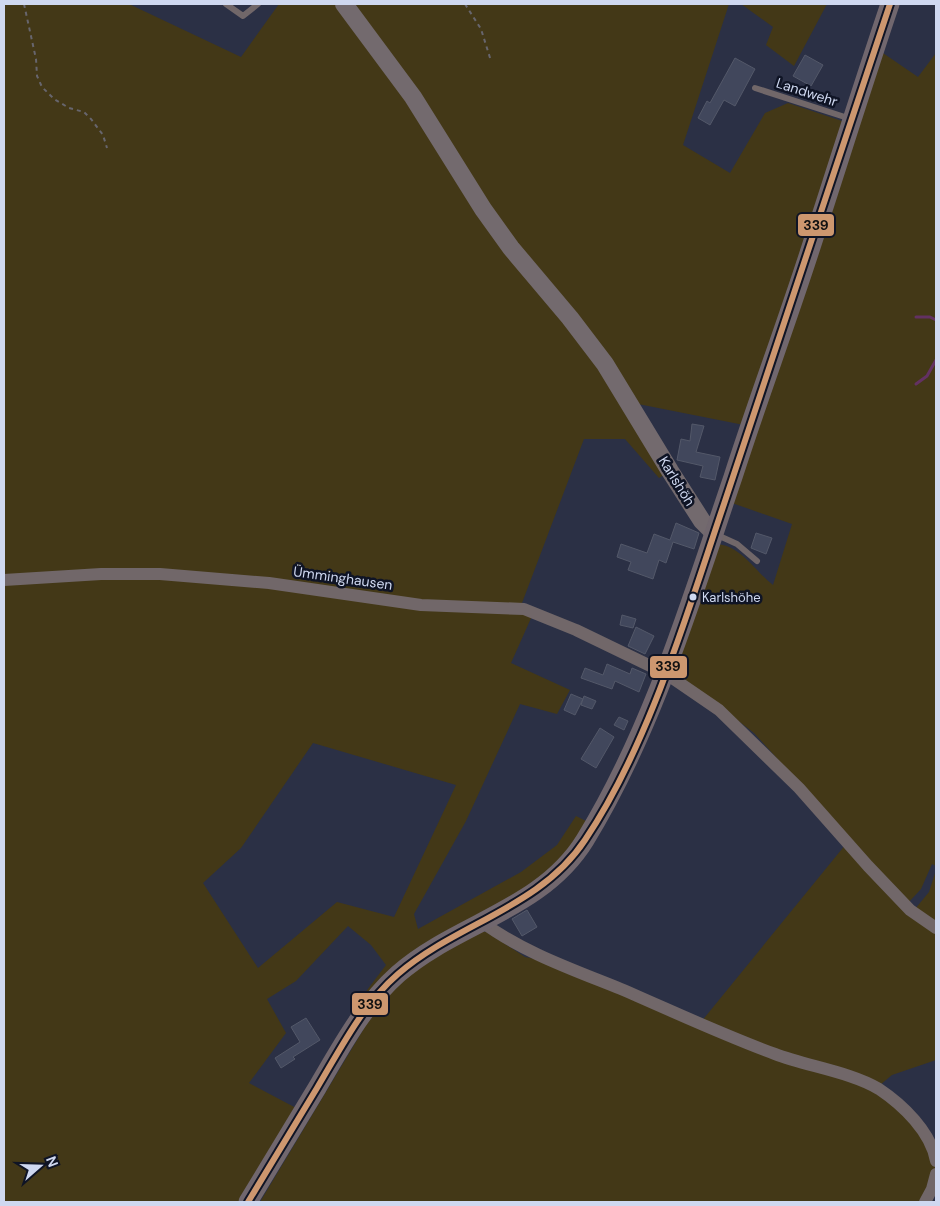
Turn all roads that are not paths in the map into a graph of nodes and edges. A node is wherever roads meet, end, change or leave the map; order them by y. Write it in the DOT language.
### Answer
graph roads {
  1 [pos="226,4"];
  2 [pos="258,4"];
  3 [pos="344,4"];
  4 [pos="890,4"];
  5 [pos="755,88"];
  6 [pos="852,119"];
  7 [pos="714,533"];
  8 [pos="757,561"];
  9 [pos="4,580"];
  10 [pos="665,673"];
  11 [pos="482,922"];
  12 [pos="936,928"];
  13 [pos="936,1161"];
  14 [pos="936,1174"];
  15 [pos="248,1202"];
  16 [pos="925,1202"];
  1 -- 2 [label="lane"];
  3 -- 7 [label="main road, Karlshöh"];
  4 -- 6 [label="main road"];
  5 -- 6 [label="lane, Landwehr"];
  6 -- 7 [label="main road"];
  7 -- 8 [label="lane, Karlshöh"];
  7 -- 10 [label="main road"];
  9 -- 10 [label="street, Ümminghausen"];
  10 -- 11 [label="main road"];
  10 -- 12 [label="street, Ümminghausen"];
  11 -- 13 [label="street"];
  11 -- 15 [label="main road"];
  14 -- 16 [label="street"];
}
